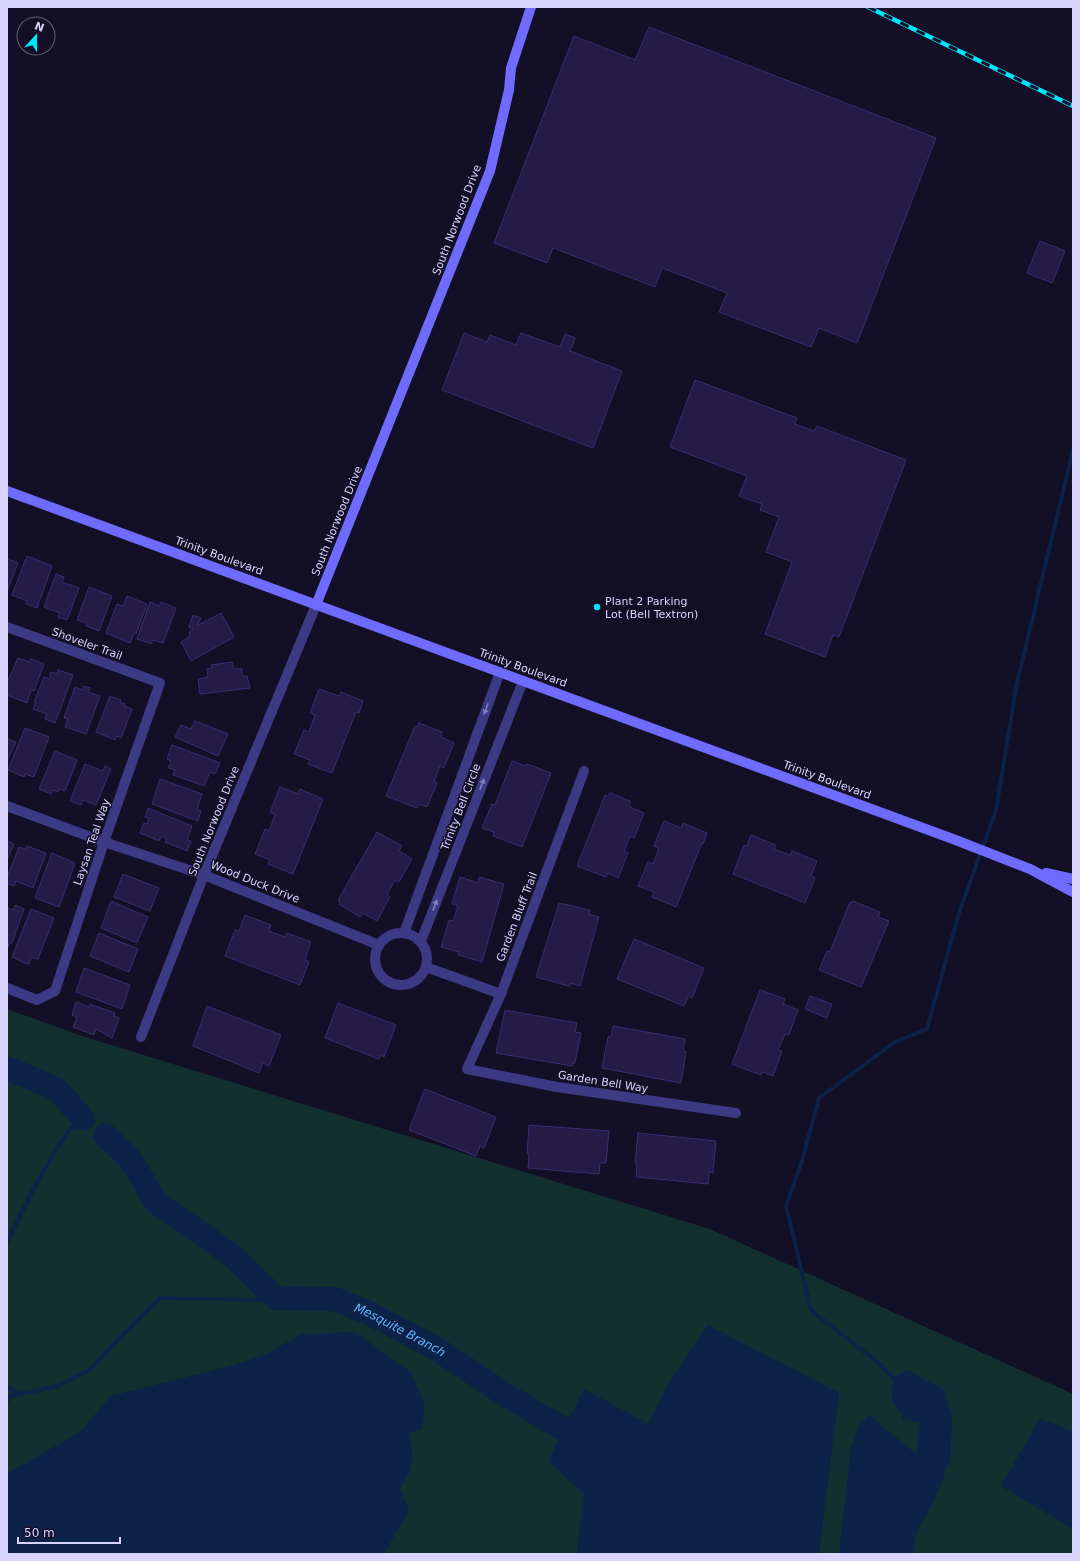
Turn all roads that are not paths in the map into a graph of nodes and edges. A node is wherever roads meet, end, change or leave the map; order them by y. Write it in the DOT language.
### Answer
graph roads {
  1 [pos="531,7"];
  2 [pos="7,491"];
  3 [pos="316,605"];
  4 [pos="7,627"];
  5 [pos="500,672"];
  6 [pos="523,681"];
  7 [pos="160,683"];
  8 [pos="584,771"];
  9 [pos="7,806"];
  10 [pos="104,842"];
  11 [pos="1030,869"];
  12 [pos="204,875"];
  13 [pos="1073,879"];
  14 [pos="1073,892"];
  15 [pos="404,933"];
  16 [pos="421,941"];
  17 [pos="379,945"];
  18 [pos="426,967"];
  19 [pos="7,988"];
  20 [pos="501,994"];
  21 [pos="141,1037"];
  22 [pos="467,1069"];
  23 [pos="736,1113"];
  1 -- 3 [label="main road, South Norwood Drive"];
  2 -- 3 [label="main road, Trinity Boulevard"];
  3 -- 5 [label="main road, Trinity Boulevard"];
  3 -- 12 [label="street, South Norwood Drive"];
  4 -- 7 [label="street, Shoveler Trail"];
  5 -- 6 [label="main road, Trinity Boulevard"];
  5 -- 15 [label="street, Trinity Bell Circle, one-way"];
  6 -- 11 [label="main road, Trinity Boulevard"];
  16 -- 6 [label="street, Trinity Bell Circle, one-way"];
  7 -- 10 [label="street, Laysan Teal Way"];
  8 -- 20 [label="street, Garden Bluff Trail"];
  9 -- 10 [label="street, Wood Duck Drive"];
  10 -- 12 [label="street, Wood Duck Drive"];
  10 -- 19 [label="street, Laysan Teal Way"];
  11 -- 13 [label="main road, Trinity Boulevard"];
  11 -- 14 [label="main road, Trinity Boulevard"];
  12 -- 17 [label="street, Wood Duck Drive"];
  12 -- 21 [label="street, South Norwood Drive"];
  15 -- 16 [label="street"];
  15 -- 17 [label="street"];
  16 -- 18 [label="street"];
  17 -- 18 [label="street"];
  18 -- 20 [label="street"];
  20 -- 22 [label="street, Garden Bluff Trail"];
  22 -- 23 [label="street, Garden Bell Way"];
}
